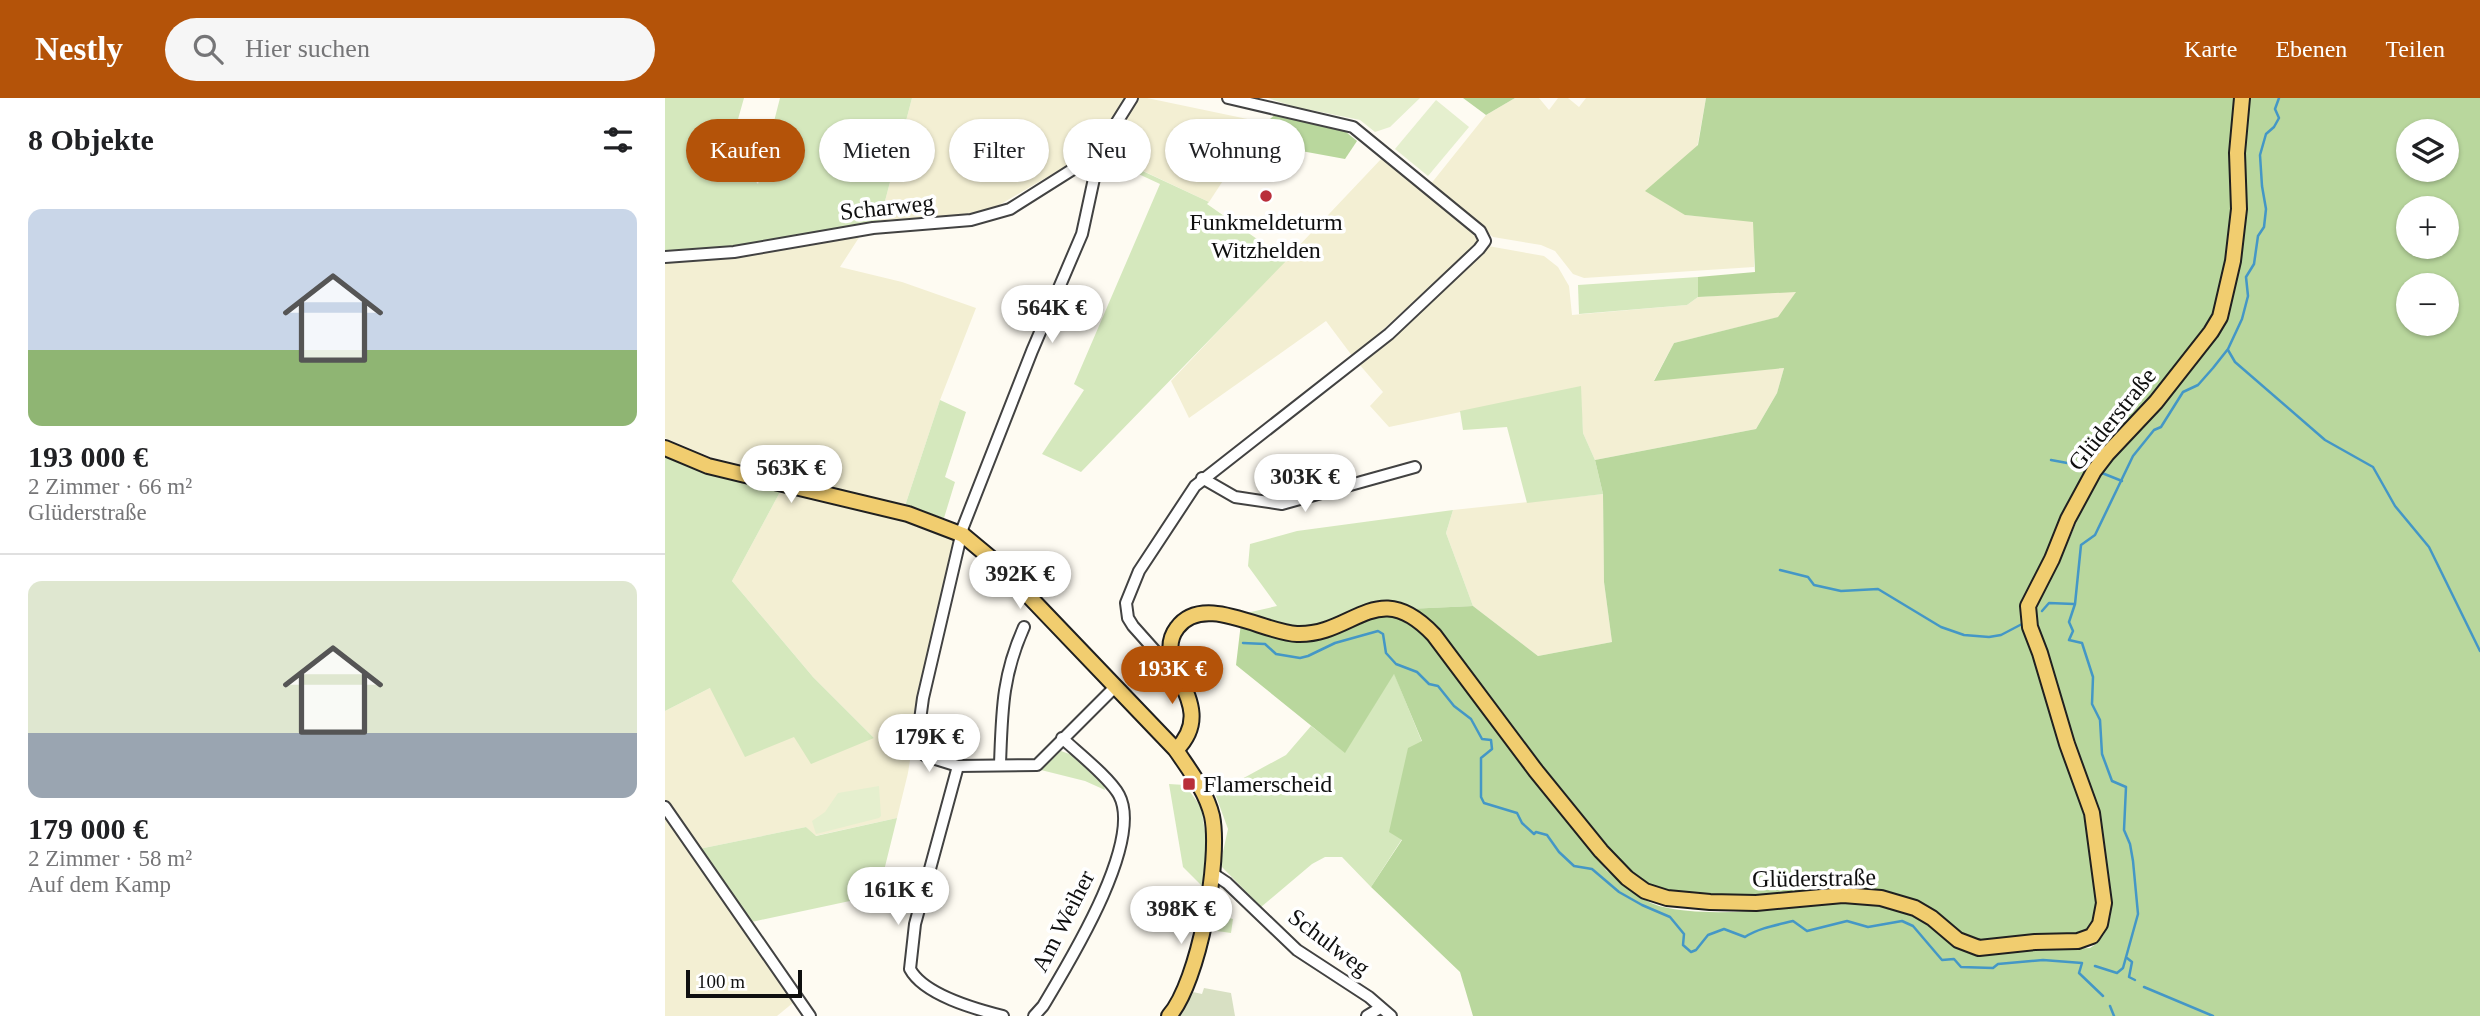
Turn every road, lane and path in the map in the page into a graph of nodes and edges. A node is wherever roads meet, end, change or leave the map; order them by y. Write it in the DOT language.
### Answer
graph roads {
  1 [pos="1132,98"];
  2 [pos="1228,98"];
  3 [pos="2242,98"];
  4 [pos="1119,119"];
  5 [pos="1063,175"];
  6 [pos="1093,182"];
  7 [pos="665,257"];
  8 [pos="665,447"];
  9 [pos="1415,467"];
  10 [pos="1202,478"];
  11 [pos="963,534"];
  12 [pos="1024,627"];
  13 [pos="1175,666"];
  14 [pos="1115,687"];
  15 [pos="1062,738"];
  16 [pos="1176,750"];
  17 [pos="1000,764"];
  18 [pos="958,766"];
  19 [pos="665,807"];
  20 [pos="1212,873"];
  21 [pos="1380,1008"];
  22 [pos="810,1016"];
  23 [pos="1003,1016"];
  24 [pos="1034,1016"];
  25 [pos="1170,1016"];
  26 [pos="1367,1016"];
  27 [pos="1391,1016"];
  1 -- 4 [label="street, Scharweg"];
  2 -- 10 [label="street"];
  3 -- 13 [label="main road, Glüderstraße"];
  5 -- 7 [label="street, Scharweg"];
  6 -- 11 [label="street, Scharweg"];
  8 -- 11 [label="main road"];
  9 -- 10 [label="street"];
  10 -- 13 [label="street"];
  11 -- 14 [label="main road"];
  11 -- 18 [label="street, Scharweg"];
  12 -- 17 [label="street"];
  13 -- 16 [label="main road, Glüderstraße"];
  14 -- 15 [label="street"];
  14 -- 16 [label="main road"];
  15 -- 17 [label="street"];
  15 -- 24 [label="street, Am Weiher"];
  16 -- 20 [label="main road"];
  17 -- 18 [label="street"];
  18 -- 23 [label="street"];
  19 -- 22 [label="street"];
  20 -- 21 [label="street, Schulweg"];
  20 -- 25 [label="main road"];
  21 -- 26 [label="street"];
  21 -- 27 [label="street, Schulweg"];
}
